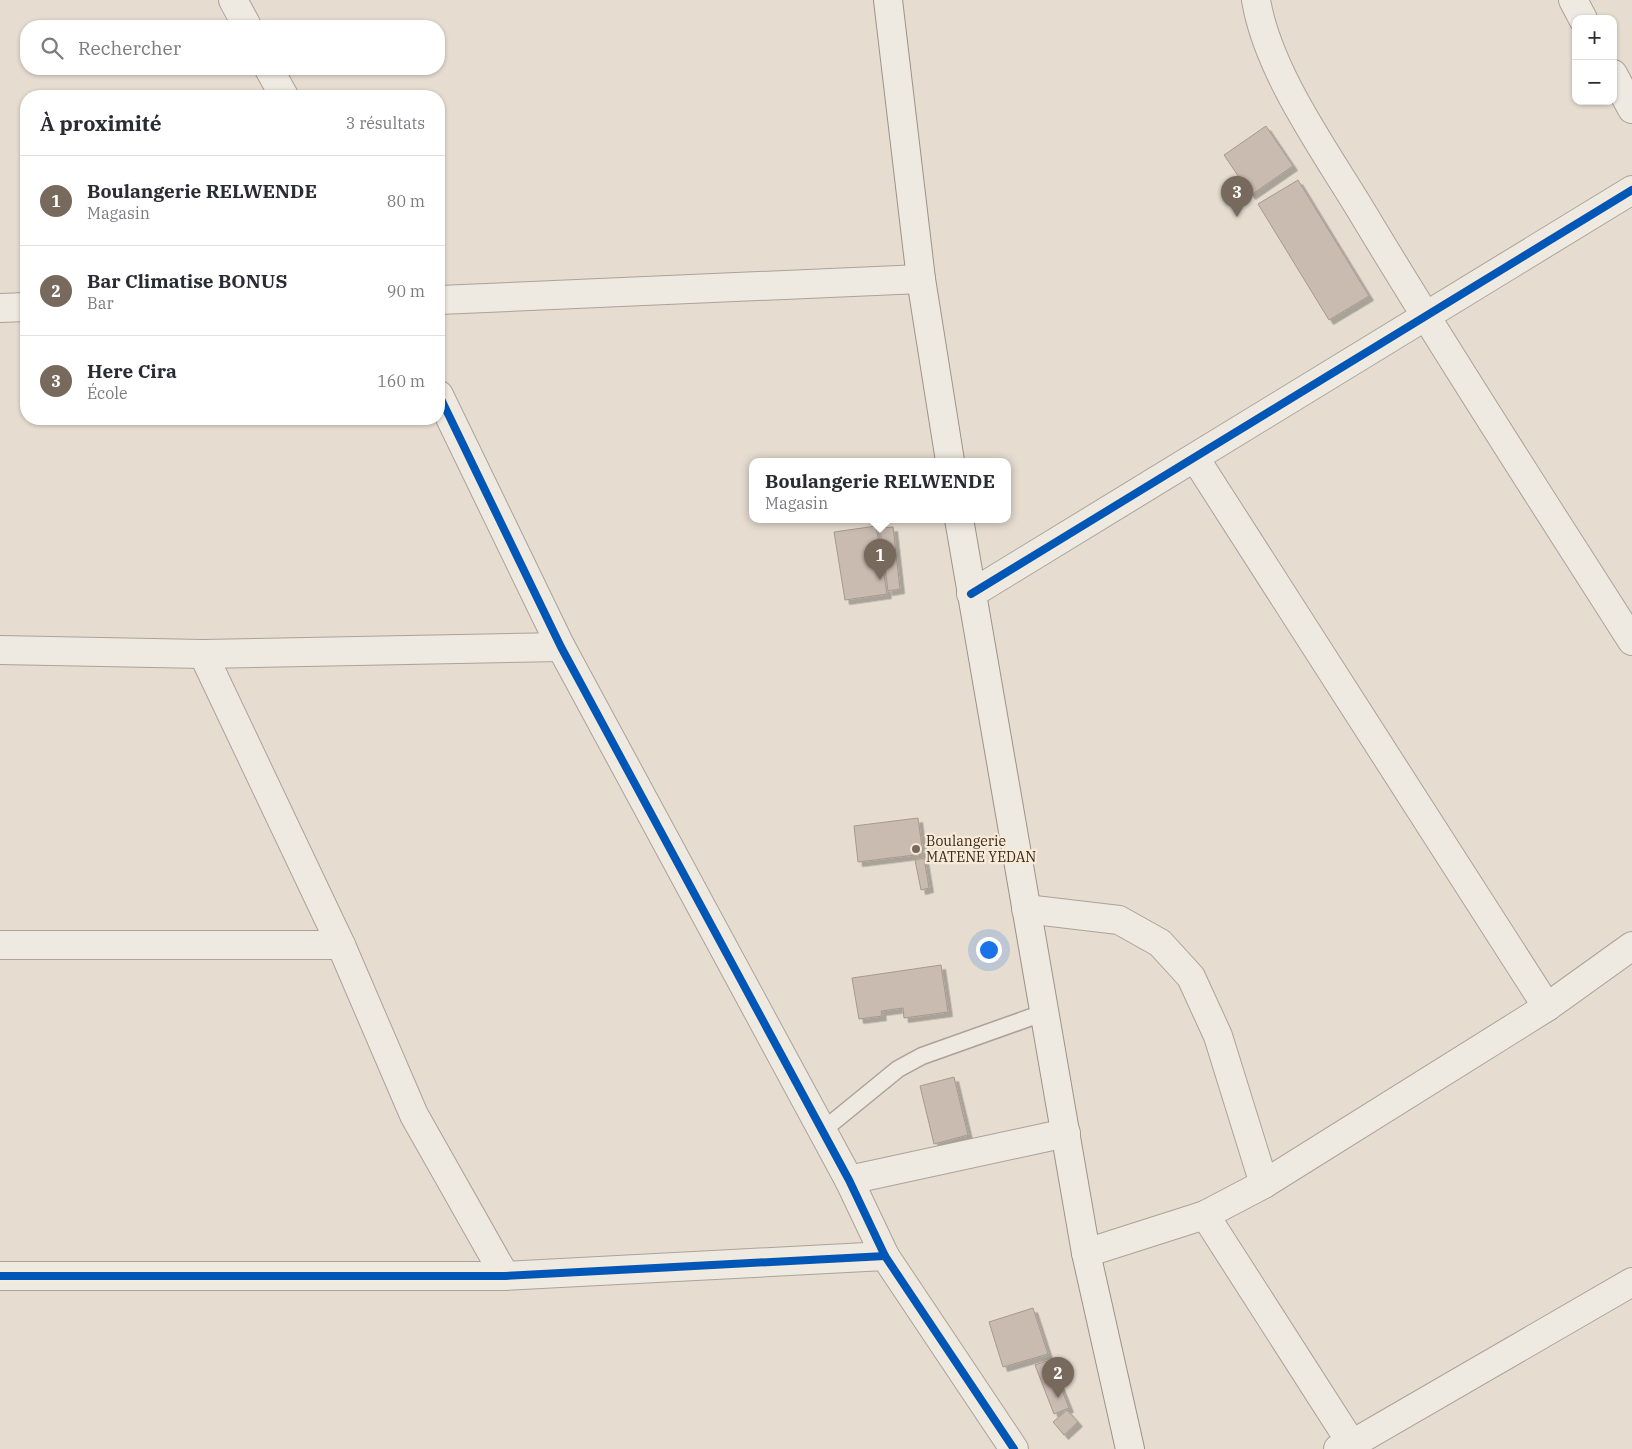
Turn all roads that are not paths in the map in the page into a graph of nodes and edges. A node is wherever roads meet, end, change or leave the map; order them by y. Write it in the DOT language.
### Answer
graph roads {
  1 [pos="233,0"];
  2 [pos="888,0"];
  3 [pos="1256,0"];
  4 [pos="1573,0"];
  5 [pos="1581,15"];
  6 [pos="244,20"];
  7 [pos="273,75"];
  8 [pos="1617,81"];
  9 [pos="281,90"];
  10 [pos="1632,109"];
  11 [pos="1632,190"];
  12 [pos="921,279"];
  13 [pos="445,300"];
  14 [pos="20,307"];
  15 [pos="0,308"];
  16 [pos="1424,315"];
  17 [pos="445,407"];
  18 [pos="950,458"];
  19 [pos="1195,458"];
  20 [pos="960,523"];
  21 [pos="971,594"];
  22 [pos="1632,641"];
  23 [pos="560,647"];
  24 [pos="0,650"];
  25 [pos="204,654"];
  26 [pos="1026,909"];
  27 [pos="341,944"];
  28 [pos="0,945"];
  29 [pos="1632,946"];
  30 [pos="1547,1007"];
  31 [pos="1043,1013"];
  32 [pos="822,1131"];
  33 [pos="1066,1133"];
  34 [pos="849,1180"];
  35 [pos="1264,1184"];
  36 [pos="1204,1214"];
  37 [pos="1086,1253"];
  38 [pos="885,1256"];
  39 [pos="0,1276"];
  40 [pos="505,1276"];
  41 [pos="1632,1282"];
  42 [pos="1348,1447"];
  43 [pos="1014,1449"];
  44 [pos="1130,1449"];
  1 -- 6 [label="street"];
  2 -- 12 [label="street"];
  3 -- 16 [label="street"];
  4 -- 5 [label="street"];
  7 -- 9 [label="street"];
  8 -- 10 [label="street"];
  11 -- 16 [label="street"];
  12 -- 13 [label="street"];
  12 -- 18 [label="street"];
  14 -- 15 [label="street"];
  16 -- 19 [label="street"];
  16 -- 22 [label="street"];
  17 -- 23 [label="street"];
  19 -- 21 [label="street"];
  19 -- 30 [label="street"];
  20 -- 21 [label="street"];
  21 -- 26 [label="street"];
  23 -- 25 [label="street"];
  23 -- 32 [label="street"];
  24 -- 25 [label="street"];
  25 -- 27 [label="street"];
  26 -- 31 [label="street"];
  26 -- 35 [label="street"];
  27 -- 28 [label="street"];
  27 -- 40 [label="street"];
  29 -- 30 [label="street"];
  30 -- 35 [label="street"];
  31 -- 32 [label="lane"];
  31 -- 33 [label="street"];
  32 -- 34 [label="street"];
  33 -- 34 [label="street"];
  33 -- 37 [label="street"];
  34 -- 38 [label="street"];
  35 -- 36 [label="street"];
  36 -- 37 [label="street"];
  36 -- 42 [label="street"];
  37 -- 44 [label="street"];
  38 -- 40 [label="street"];
  38 -- 43 [label="street"];
  39 -- 40 [label="street"];
  41 -- 42 [label="street"];
}
